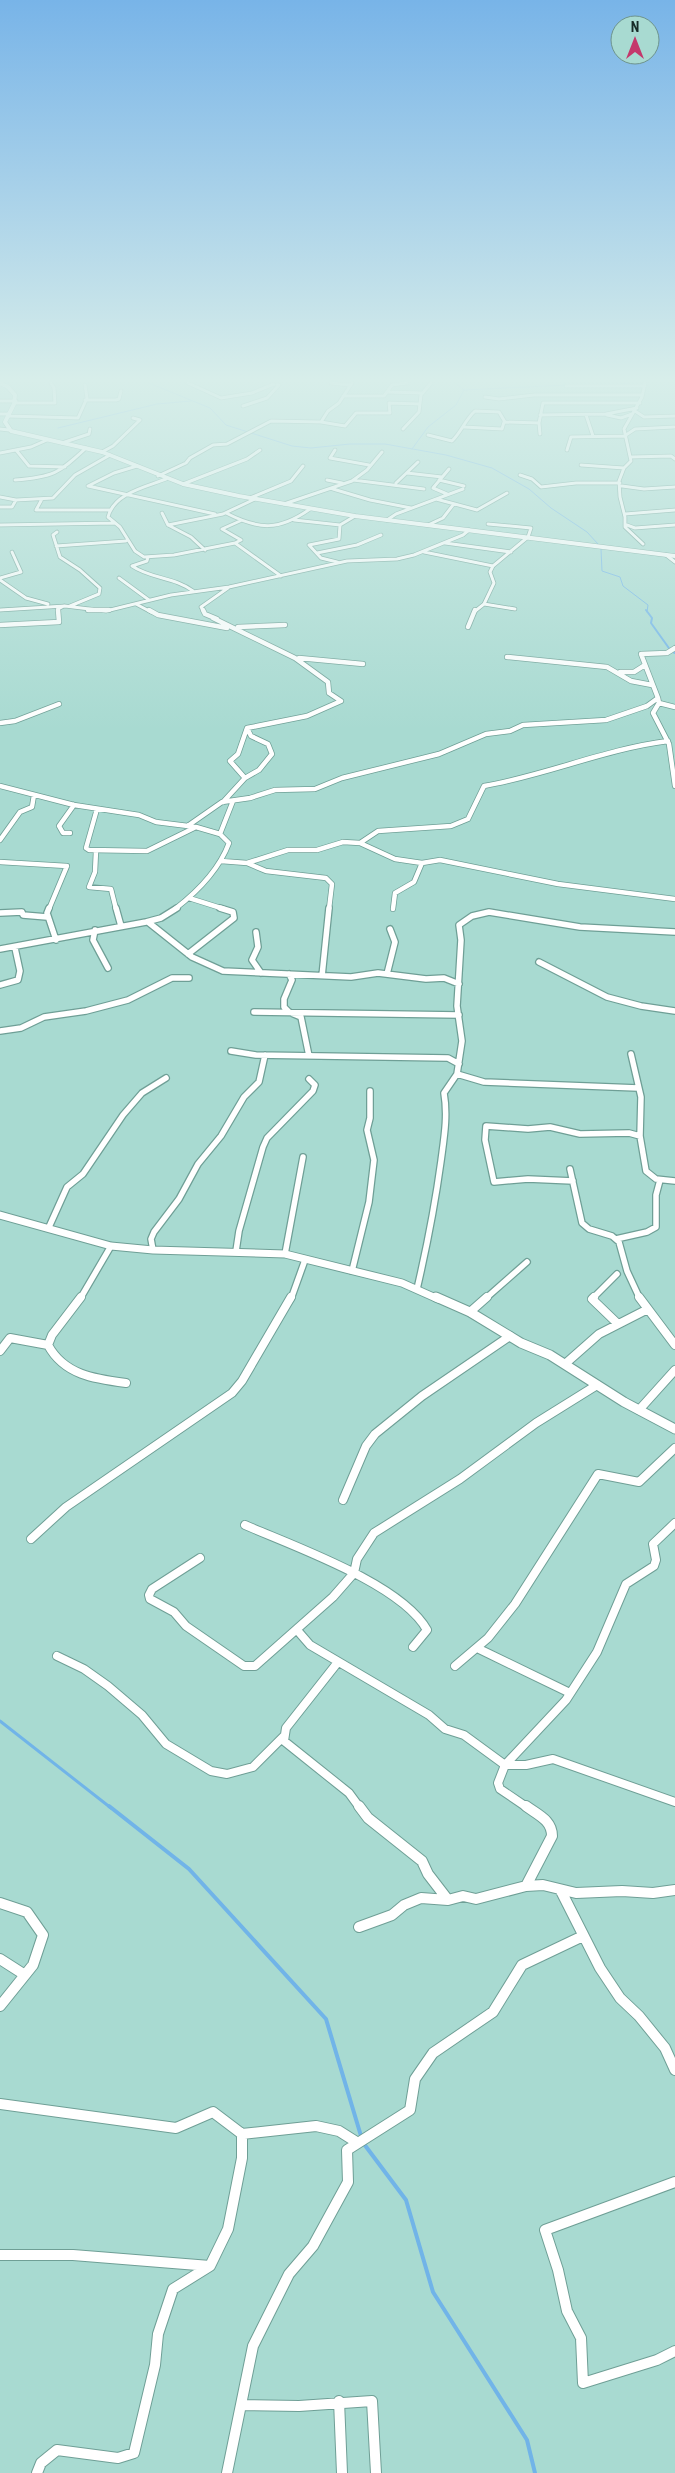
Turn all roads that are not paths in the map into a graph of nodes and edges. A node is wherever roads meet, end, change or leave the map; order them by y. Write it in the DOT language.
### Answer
graph roads {
  1 [pos="8,498"];
  2 [pos="46,498"];
  3 [pos="120,498"];
  4 [pos="148,498"];
  5 [pos="252,498"];
  6 [pos="254,498"];
  7 [pos="302,498"];
  8 [pos="365,498"];
  9 [pos="498,498"];
  10 [pos="620,498"];
  11 [pos="42,499"];
  12 [pos="435,499"];
  13 [pos="16,500"];
  14 [pos="284,504"];
  15 [pos="454,505"];
  16 [pos="0,507"];
  17 [pos="410,508"];
  18 [pos="310,509"];
  19 [pos="110,510"];
  20 [pos="675,510"];
  21 [pos="162,513"];
  22 [pos="226,513"];
  23 [pos="215,514"];
  24 [pos="624,514"];
  25 [pos="355,516"];
  26 [pos="299,518"];
  27 [pos="387,520"];
  28 [pos="240,521"];
  29 [pos="115,524"];
  30 [pos="488,524"];
  31 [pos="0,525"];
  32 [pos="168,525"];
  33 [pos="340,525"];
  34 [pos="428,525"];
  35 [pos="627,525"];
  36 [pos="675,525"];
  37 [pos="469,530"];
  38 [pos="57,532"];
  39 [pos="381,535"];
  40 [pos="528,537"];
  41 [pos="126,540"];
  42 [pos="445,542"];
  43 [pos="235,543"];
  44 [pos="643,544"];
  45 [pos="56,546"];
  46 [pos="205,550"];
  47 [pos="12,552"];
  48 [pos="423,552"];
  49 [pos="510,552"];
  50 [pos="317,553"];
  51 [pos="666,555"];
  52 [pos="675,556"];
  53 [pos="148,557"];
  54 [pos="675,562"];
  55 [pos="340,563"];
  56 [pos="493,566"];
  57 [pos="281,576"];
  58 [pos="119,578"];
  59 [pos="0,579"];
  60 [pos="229,587"];
  61 [pos="193,591"];
  62 [pos="149,600"];
  63 [pos="135,604"];
  64 [pos="484,604"];
  65 [pos="56,606"];
  66 [pos="65,606"];
  67 [pos="70,606"];
  68 [pos="515,609"];
  69 [pos="0,610"];
  70 [pos="213,618"];
  71 [pos="59,622"];
  72 [pos="0,625"];
  73 [pos="285,625"];
  74 [pos="45,627"];
  75 [pos="468,627"];
  76 [pos="240,631"];
  77 [pos="675,648"];
  78 [pos="507,656"];
  79 [pos="295,658"];
  80 [pos="363,664"];
  81 [pos="645,665"];
  82 [pos="616,672"];
  83 [pos="652,685"];
  84 [pos="659,701"];
  85 [pos="59,704"];
  86 [pos="675,707"];
  87 [pos="0,723"];
  88 [pos="247,728"];
  89 [pos="668,741"];
  90 [pos="674,766"];
  91 [pos="245,778"];
  92 [pos="0,786"];
  93 [pos="675,786"];
  94 [pos="34,795"];
  95 [pos="232,801"];
  96 [pos="222,802"];
  97 [pos="74,805"];
  98 [pos="97,809"];
  99 [pos="189,825"];
  100 [pos="196,827"];
  101 [pos="70,833"];
  102 [pos="220,834"];
  103 [pos="0,840"];
  104 [pos="360,843"];
  105 [pos="96,850"];
  106 [pos="221,861"];
  107 [pos="0,862"];
  108 [pos="247,863"];
  109 [pos="422,863"];
  110 [pos="189,898"];
  111 [pos="675,899"];
  112 [pos="392,909"];
  113 [pos="0,913"];
  114 [pos="48,917"];
  115 [pos="148,922"];
  116 [pos="121,926"];
  117 [pos="390,929"];
  118 [pos="95,930"];
  119 [pos="256,932"];
  120 [pos="675,932"];
  121 [pos="56,940"];
  122 [pos="15,948"];
  123 [pos="0,949"];
  124 [pos="188,954"];
  125 [pos="538,962"];
  126 [pos="108,968"];
  127 [pos="260,973"];
  128 [pos="289,974"];
  129 [pos="387,974"];
  130 [pos="322,976"];
  131 [pos="189,978"];
  132 [pos="459,984"];
  133 [pos="0,985"];
  134 [pos="675,1011"];
  135 [pos="254,1012"];
  136 [pos="294,1014"];
  137 [pos="458,1015"];
  138 [pos="0,1031"];
  139 [pos="231,1051"];
  140 [pos="631,1054"];
  141 [pos="265,1055"];
  142 [pos="309,1056"];
  143 [pos="459,1064"];
  144 [pos="457,1074"];
  145 [pos="166,1078"];
  146 [pos="309,1079"];
  147 [pos="638,1088"];
  148 [pos="370,1090"];
  149 [pos="640,1136"];
  150 [pos="304,1157"];
  151 [pos="570,1169"];
  152 [pos="660,1180"];
  153 [pos="573,1181"];
  154 [pos="675,1181"];
  155 [pos="0,1215"];
  156 [pos="48,1227"];
  157 [pos="616,1239"];
  158 [pos="111,1246"];
  159 [pos="153,1250"];
  160 [pos="236,1251"];
  161 [pos="285,1254"];
  162 [pos="305,1260"];
  163 [pos="527,1262"];
  164 [pos="352,1272"];
  165 [pos="617,1274"];
  166 [pos="417,1289"];
  167 [pos="646,1310"];
  168 [pos="470,1312"];
  169 [pos="618,1324"];
  170 [pos="510,1336"];
  171 [pos="48,1345"];
  172 [pos="675,1345"];
  173 [pos="0,1351"];
  174 [pos="564,1364"];
  175 [pos="675,1370"];
  176 [pos="126,1383"];
  177 [pos="597,1385"];
  178 [pos="639,1410"];
  179 [pos="675,1429"];
  180 [pos="675,1448"];
  181 [pos="344,1500"];
  182 [pos="674,1524"];
  183 [pos="245,1525"];
  184 [pos="31,1539"];
  185 [pos="200,1558"];
  186 [pos="354,1573"];
  187 [pos="297,1630"];
  188 [pos="413,1647"];
  189 [pos="477,1648"];
  190 [pos="57,1656"];
  191 [pos="338,1662"];
  192 [pos="455,1666"];
  193 [pos="570,1693"];
  194 [pos="284,1736"];
  195 [pos="505,1765"];
  196 [pos="675,1802"];
  197 [pos="526,1886"];
  198 [pos="675,1890"];
  199 [pos="561,1891"];
  200 [pos="448,1900"];
  201 [pos="0,1903"];
  202 [pos="359,1927"];
  203 [pos="583,1936"];
  204 [pos="0,1959"];
  205 [pos="25,1974"];
  206 [pos="0,2006"];
  207 [pos="675,2070"];
  208 [pos="0,2104"];
  209 [pos="242,2134"];
  210 [pos="358,2143"];
  211 [pos="675,2182"];
  212 [pos="0,2255"];
  213 [pos="210,2266"];
  214 [pos="675,2352"];
  215 [pos="339,2401"];
  216 [pos="242,2404"];
  217 [pos="37,2473"];
  218 [pos="227,2473"];
  219 [pos="342,2473"];
  220 [pos="376,2473"];
  1 -- 13 [label="street"];
  2 -- 11 [label="street"];
  3 -- 19 [label="street"];
  4 -- 23 [label="street"];
  5 -- 22 [label="street"];
  6 -- 14 [label="street"];
  7 -- 14 [label="street"];
  8 -- 17 [label="street"];
  9 -- 15 [label="street"];
  10 -- 24 [label="street"];
  11 -- 13 [label="street"];
  11 -- 19 [label="street"];
  12 -- 15 [label="street"];
  12 -- 17 [label="street"];
  13 -- 16 [label="street"];
  14 -- 18 [label="street"];
  15 -- 34 [label="street"];
  17 -- 27 [label="street"];
  18 -- 25 [label="street"];
  18 -- 26 [label="street"];
  19 -- 29 [label="street"];
  20 -- 24 [label="street"];
  21 -- 32 [label="street"];
  22 -- 23 [label="street"];
  22 -- 28 [label="street"];
  23 -- 32 [label="street"];
  24 -- 35 [label="street"];
  25 -- 27 [label="street"];
  25 -- 33 [label="street"];
  26 -- 28 [label="street"];
  26 -- 33 [label="street"];
  27 -- 34 [label="street"];
  28 -- 43 [label="street"];
  29 -- 31 [label="street"];
  29 -- 41 [label="street"];
  30 -- 40 [label="street"];
  32 -- 46 [label="street"];
  33 -- 50 [label="street"];
  34 -- 37 [label="street"];
  35 -- 36 [label="street"];
  35 -- 44 [label="street"];
  37 -- 40 [label="street"];
  37 -- 42 [label="street"];
  38 -- 45 [label="street"];
  39 -- 50 [label="street"];
  40 -- 49 [label="street"];
  40 -- 51 [label="street"];
  41 -- 45 [label="street"];
  41 -- 53 [label="street"];
  42 -- 48 [label="street"];
  42 -- 49 [label="street"];
  43 -- 46 [label="street"];
  43 -- 57 [label="street"];
  45 -- 67 [label="street"];
  46 -- 53 [label="street"];
  47 -- 59 [label="street"];
  48 -- 55 [label="street"];
  48 -- 56 [label="street"];
  49 -- 56 [label="street"];
  50 -- 55 [label="street"];
  51 -- 52 [label="street"];
  51 -- 54 [label="street"];
  53 -- 61 [label="street"];
  55 -- 57 [label="street"];
  56 -- 64 [label="street"];
  57 -- 60 [label="street"];
  58 -- 62 [label="street"];
  59 -- 65 [label="street"];
  60 -- 61 [label="street"];
  60 -- 70 [label="street"];
  61 -- 62 [label="street"];
  62 -- 63 [label="street"];
  63 -- 67 [label="street"];
  63 -- 76 [label="street"];
  64 -- 68 [label="street"];
  64 -- 75 [label="street"];
  65 -- 66 [label="street"];
  65 -- 69 [label="street"];
  66 -- 67 [label="street"];
  66 -- 71 [label="street"];
  70 -- 73 [label="street"];
  70 -- 76 [label="street"];
  71 -- 72 [label="street"];
  71 -- 74 [label="street"];
  76 -- 79 [label="street"];
  77 -- 81 [label="street"];
  78 -- 82 [label="street"];
  79 -- 80 [label="street"];
  79 -- 88 [label="street"];
  81 -- 82 [label="street"];
  81 -- 83 [label="street"];
  82 -- 83 [label="street"];
  83 -- 84 [label="street"];
  84 -- 86 [label="street"];
  84 -- 89 [label="street"];
  84 -- 95 [label="street"];
  85 -- 87 [label="street"];
  88 -- 91 [label="street"];
  88 -- 91 [label="street"];
  89 -- 90 [label="street"];
  89 -- 104 [label="street"];
  90 -- 93 [label="street"];
  91 -- 96 [label="street"];
  92 -- 94 [label="street"];
  94 -- 97 [label="street"];
  94 -- 103 [label="street"];
  95 -- 96 [label="street"];
  95 -- 102 [label="street"];
  96 -- 99 [label="street"];
  97 -- 98 [label="street"];
  97 -- 101 [label="street"];
  98 -- 99 [label="street"];
  98 -- 105 [label="street"];
  99 -- 100 [label="street"];
  100 -- 102 [label="street"];
  100 -- 105 [label="street"];
  102 -- 106 [label="street"];
  104 -- 108 [label="street"];
  104 -- 109 [label="street"];
  105 -- 116 [label="street"];
  106 -- 108 [label="street"];
  106 -- 110 [label="street"];
  107 -- 114 [label="street"];
  108 -- 130 [label="street"];
  109 -- 111 [label="street"];
  109 -- 112 [label="street"];
  110 -- 115 [label="street"];
  110 -- 124 [label="street"];
  113 -- 114 [label="street"];
  114 -- 121 [label="street"];
  115 -- 116 [label="street"];
  115 -- 124 [label="street"];
  116 -- 118 [label="street"];
  117 -- 129 [label="street"];
  118 -- 121 [label="street"];
  118 -- 126 [label="street"];
  119 -- 127 [label="street"];
  120 -- 132 [label="street"];
  121 -- 122 [label="street"];
  122 -- 123 [label="street"];
  122 -- 133 [label="street"];
  124 -- 127 [label="street"];
  125 -- 134 [label="street"];
  127 -- 128 [label="street"];
  128 -- 130 [label="street"];
  128 -- 136 [label="street"];
  129 -- 130 [label="street"];
  129 -- 132 [label="street"];
  131 -- 138 [label="street"];
  132 -- 137 [label="street"];
  135 -- 136 [label="street"];
  136 -- 137 [label="street"];
  136 -- 142 [label="street"];
  137 -- 143 [label="street"];
  139 -- 141 [label="street"];
  140 -- 147 [label="street"];
  141 -- 142 [label="street"];
  141 -- 159 [label="street"];
  142 -- 143 [label="street"];
  143 -- 144 [label="street"];
  144 -- 147 [label="street"];
  144 -- 166 [label="street"];
  145 -- 156 [label="street"];
  146 -- 160 [label="street"];
  147 -- 149 [label="street"];
  148 -- 164 [label="street"];
  149 -- 152 [label="street"];
  149 -- 153 [label="street"];
  150 -- 161 [label="street"];
  151 -- 153 [label="street"];
  152 -- 154 [label="street"];
  152 -- 157 [label="street"];
  153 -- 157 [label="street"];
  155 -- 156 [label="street"];
  156 -- 158 [label="street"];
  157 -- 167 [label="street"];
  158 -- 159 [label="street"];
  158 -- 171 [label="street"];
  159 -- 160 [label="street"];
  160 -- 161 [label="street"];
  161 -- 162 [label="street"];
  162 -- 164 [label="street"];
  162 -- 184 [label="street"];
  163 -- 168 [label="street"];
  164 -- 166 [label="street"];
  165 -- 169 [label="street"];
  166 -- 168 [label="street"];
  167 -- 169 [label="street"];
  167 -- 172 [label="street"];
  168 -- 170 [label="street"];
  169 -- 174 [label="street"];
  170 -- 174 [label="street"];
  170 -- 181 [label="street"];
  171 -- 173 [label="street"];
  171 -- 176 [label="street"];
  174 -- 177 [label="street"];
  175 -- 178 [label="street"];
  177 -- 178 [label="street"];
  177 -- 186 [label="street"];
  178 -- 179 [label="street"];
  180 -- 189 [label="street"];
  182 -- 193 [label="street"];
  183 -- 186 [label="street"];
  185 -- 187 [label="street"];
  186 -- 187 [label="street"];
  186 -- 188 [label="street"];
  187 -- 191 [label="street"];
  189 -- 192 [label="street"];
  189 -- 193 [label="street"];
  190 -- 194 [label="street"];
  191 -- 194 [label="street"];
  191 -- 195 [label="street"];
  193 -- 195 [label="street"];
  194 -- 200 [label="street"];
  195 -- 196 [label="street"];
  195 -- 197 [label="street"];
  197 -- 199 [label="street"];
  197 -- 200 [label="street"];
  198 -- 199 [label="street"];
  199 -- 203 [label="street"];
  200 -- 202 [label="street"];
  201 -- 205 [label="street"];
  203 -- 207 [label="street"];
  203 -- 210 [label="street"];
  204 -- 205 [label="street"];
  205 -- 206 [label="street"];
  208 -- 209 [label="street"];
  209 -- 210 [label="street"];
  209 -- 213 [label="street"];
  210 -- 216 [label="street"];
  211 -- 214 [label="street"];
  212 -- 213 [label="street"];
  213 -- 217 [label="street"];
  215 -- 216 [label="street"];
  215 -- 219 [label="street"];
  215 -- 220 [label="street"];
  216 -- 218 [label="street"];
}
